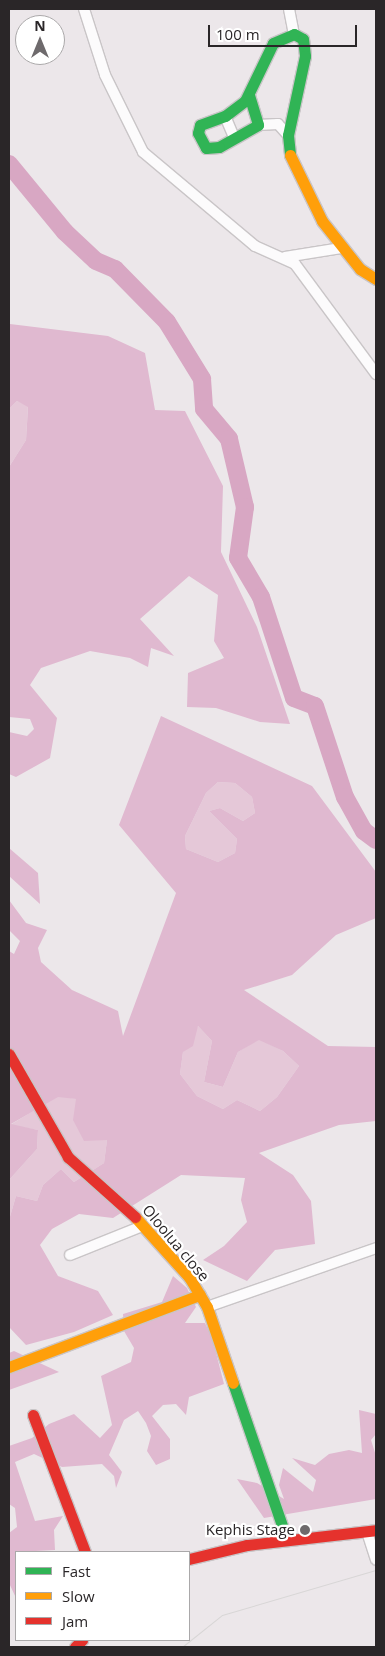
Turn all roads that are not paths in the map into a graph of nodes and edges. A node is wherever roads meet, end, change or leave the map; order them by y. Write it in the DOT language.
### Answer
graph roads {
  1 [pos="84,9"];
  2 [pos="289,9"];
  3 [pos="294,34"];
  4 [pos="249,95"];
  5 [pos="226,116"];
  6 [pos="258,126"];
  7 [pos="288,134"];
  8 [pos="234,137"];
  9 [pos="341,248"];
  10 [pos="285,257"];
  11 [pos="376,279"];
  12 [pos="375,368"];
  13 [pos="9,1054"];
  14 [pos="142,1226"];
  15 [pos="376,1248"];
  16 [pos="70,1255"];
  17 [pos="200,1295"];
  18 [pos="207,1307"];
  19 [pos="9,1367"];
  20 [pos="33,1415"];
  21 [pos="372,1531"];
  22 [pos="287,1540"];
  23 [pos="85,1551"];
  24 [pos="190,1559"];
  25 [pos="376,1560"];
  1 -- 10 [label="street"];
  2 -- 3 [label="street"];
  3 -- 4 [label="street"];
  3 -- 7 [label="street"];
  4 -- 5 [label="street"];
  4 -- 6 [label="street"];
  5 -- 8 [label="street"];
  5 -- 8 [label="street"];
  6 -- 7 [label="street"];
  6 -- 8 [label="street"];
  7 -- 9 [label="street"];
  9 -- 10 [label="street"];
  9 -- 11 [label="street"];
  10 -- 12 [label="street"];
  13 -- 14 [label="street, Oloolua close"];
  14 -- 16 [label="street"];
  14 -- 17 [label="street, Oloolua close"];
  15 -- 18 [label="street"];
  17 -- 18 [label="street, Oloolua close"];
  17 -- 19 [label="street"];
  18 -- 22 [label="street, Oloolua close"];
  20 -- 23 [label="street"];
  21 -- 22 [label="street"];
  21 -- 25 [label="street"];
  22 -- 24 [label="street"];
}
